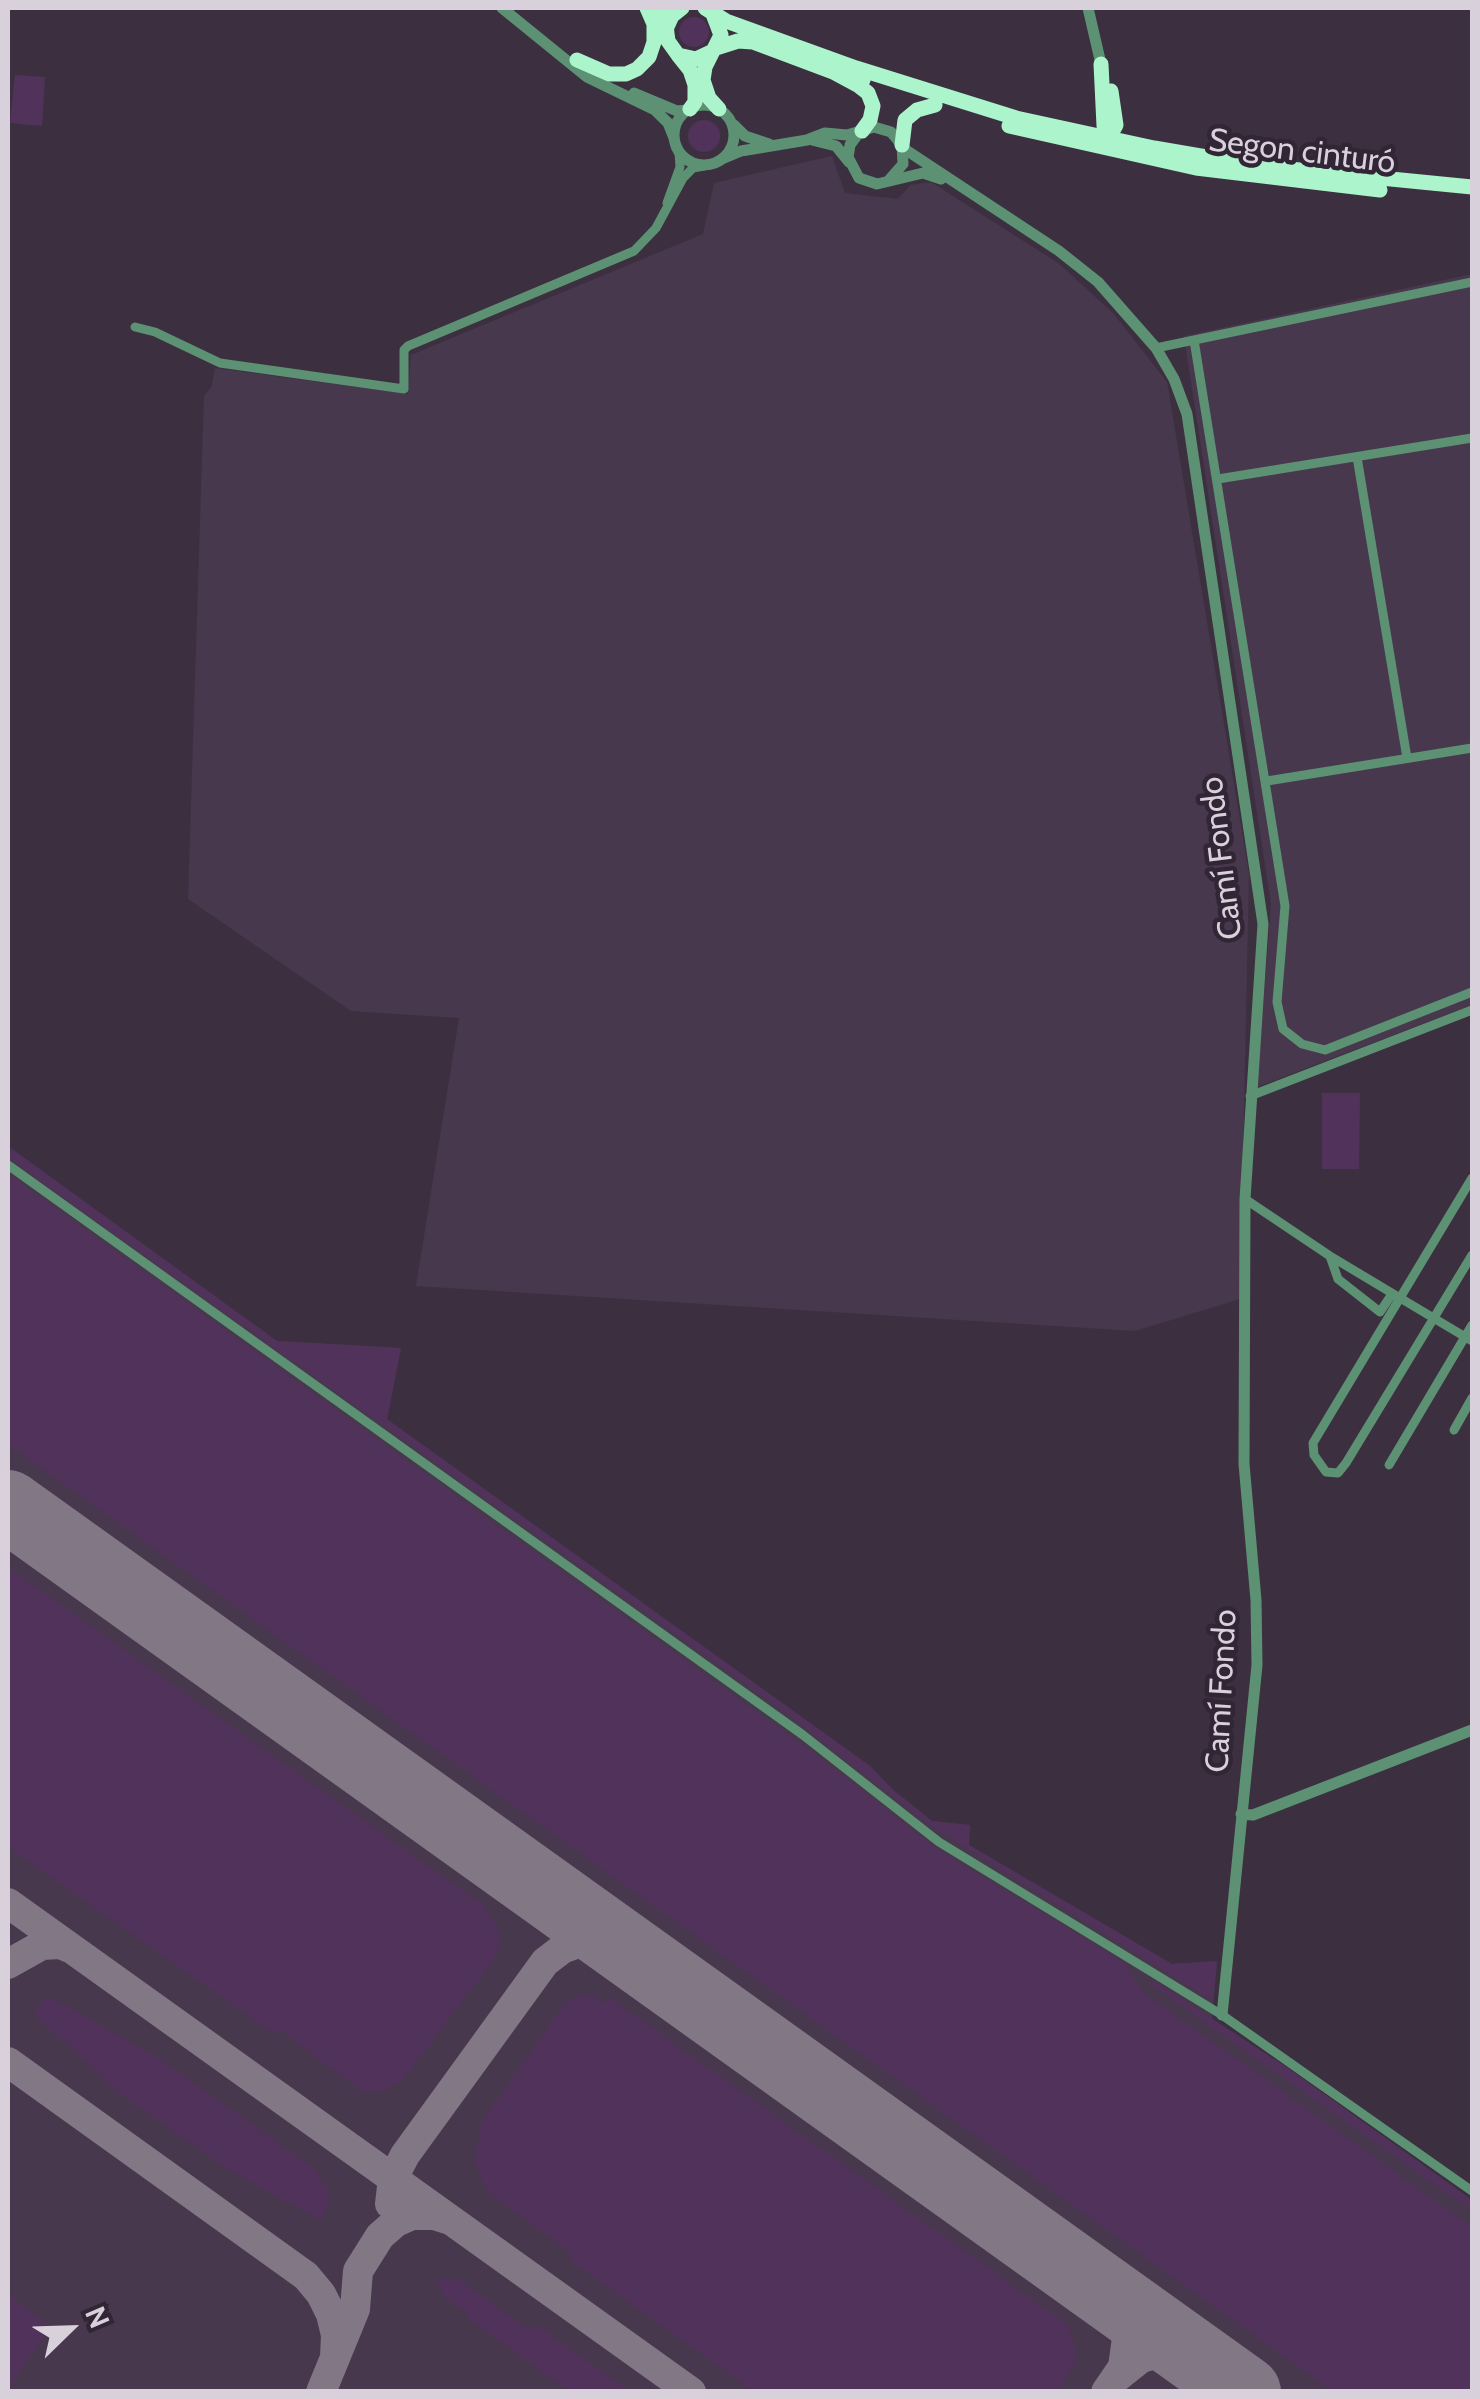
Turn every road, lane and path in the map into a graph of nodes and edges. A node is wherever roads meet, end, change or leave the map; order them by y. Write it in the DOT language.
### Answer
graph roads {
  1 [pos="502,8"];
  2 [pos="646,8"];
  3 [pos="659,8"];
  4 [pos="682,8"];
  5 [pos="1088,8"];
  6 [pos="709,10"];
  7 [pos="667,27"];
  8 [pos="553,48"];
  9 [pos="714,50"];
  10 [pos="678,55"];
  11 [pos="577,60"];
  12 [pos="1102,64"];
  13 [pos="833,72"];
  14 [pos="935,105"];
  15 [pos="1110,107"];
  16 [pos="689,109"];
  17 [pos="724,114"];
  18 [pos="997,118"];
  19 [pos="862,131"];
  20 [pos="1099,136"];
  21 [pos="674,138"];
  22 [pos="808,140"];
  23 [pos="773,145"];
  24 [pos="902,145"];
  25 [pos="1154,148"];
  26 [pos="679,152"];
  27 [pos="722,160"];
  28 [pos="849,162"];
  29 [pos="704,166"];
  30 [pos="886,182"];
  31 [pos="953,183"];
  32 [pos="1305,183"];
  33 [pos="1472,191"];
  34 [pos="667,206"];
  35 [pos="1472,282"];
  36 [pos="134,327"];
  37 [pos="1194,340"];
  38 [pos="1156,348"];
  39 [pos="1472,438"];
  40 [pos="1357,457"];
  41 [pos="1218,479"];
  42 [pos="1472,748"];
  43 [pos="1407,758"];
  44 [pos="1266,781"];
  45 [pos="1472,992"];
  46 [pos="1472,1010"];
  47 [pos="1250,1096"];
  48 [pos="8,1165"];
  49 [pos="1472,1178"];
  50 [pos="1245,1198"];
  51 [pos="1472,1255"];
  52 [pos="1330,1256"];
  53 [pos="1392,1294"];
  54 [pos="1402,1299"];
  55 [pos="1434,1318"];
  56 [pos="1472,1324"];
  57 [pos="1469,1339"];
  58 [pos="1472,1398"];
  59 [pos="1454,1430"];
  60 [pos="1389,1464"];
  61 [pos="1472,1730"];
  62 [pos="1241,1814"];
  63 [pos="1222,2015"];
  64 [pos="1472,2191"];
  1 -- 8 [label="street"];
  2 -- 11 [label="highway"];
  3 -- 7 [label="highway"];
  4 -- 7 [label="highway"];
  5 -- 12 [label="street"];
  6 -- 9 [label="highway"];
  6 -- 18 [label="highway"];
  7 -- 10 [label="highway"];
  8 -- 11 [label="street"];
  8 -- 21 [label="street"];
  9 -- 10 [label="highway"];
  9 -- 13 [label="highway"];
  9 -- 17 [label="highway"];
  10 -- 16 [label="highway"];
  11 -- 16 [label="street"];
  12 -- 15 [label="highway"];
  13 -- 14 [label="highway"];
  13 -- 19 [label="highway"];
  14 -- 18 [label="highway"];
  14 -- 24 [label="highway"];
  15 -- 18 [label="highway"];
  15 -- 20 [label="highway"];
  15 -- 25 [label="highway"];
  16 -- 17 [label="street"];
  16 -- 21 [label="street"];
  17 -- 23 [label="street"];
  17 -- 27 [label="street"];
  18 -- 20 [label="highway"];
  18 -- 32 [label="highway, Segon cinturó"];
  19 -- 22 [label="street"];
  19 -- 24 [label="street"];
  19 -- 28 [label="street"];
  20 -- 25 [label="highway, Segon cinturó"];
  20 -- 32 [label="highway"];
  21 -- 26 [label="street"];
  22 -- 23 [label="street"];
  22 -- 28 [label="street"];
  23 -- 27 [label="street"];
  24 -- 30 [label="street"];
  24 -- 31 [label="street, Camí Fondo"];
  25 -- 33 [label="highway, Segon cinturó"];
  26 -- 29 [label="street"];
  26 -- 34 [label="street"];
  27 -- 29 [label="street"];
  28 -- 30 [label="street"];
  29 -- 34 [label="street"];
  30 -- 31 [label="street"];
  31 -- 38 [label="street, Camí Fondo"];
  32 -- 33 [label="highway, Segon cinturó"];
  34 -- 36 [label="street"];
  35 -- 37 [label="street"];
  37 -- 38 [label="street"];
  37 -- 41 [label="street"];
  38 -- 47 [label="street, Camí Fondo"];
  39 -- 40 [label="street"];
  40 -- 41 [label="street"];
  40 -- 43 [label="street"];
  41 -- 44 [label="street"];
  42 -- 43 [label="street"];
  43 -- 44 [label="street"];
  44 -- 45 [label="street"];
  46 -- 47 [label="street"];
  47 -- 50 [label="street, Camí Fondo"];
  48 -- 63 [label="street"];
  49 -- 54 [label="street"];
  50 -- 52 [label="street"];
  50 -- 62 [label="street, Camí Fondo"];
  51 -- 55 [label="street"];
  52 -- 53 [label="street"];
  52 -- 53 [label="street"];
  53 -- 54 [label="street"];
  54 -- 55 [label="street"];
  54 -- 55 [label="street"];
  55 -- 57 [label="street"];
  56 -- 57 [label="street"];
  57 -- 60 [label="street"];
  58 -- 59 [label="street"];
  61 -- 62 [label="street"];
  62 -- 63 [label="street, Camí Fondo"];
  63 -- 64 [label="street"];
}
